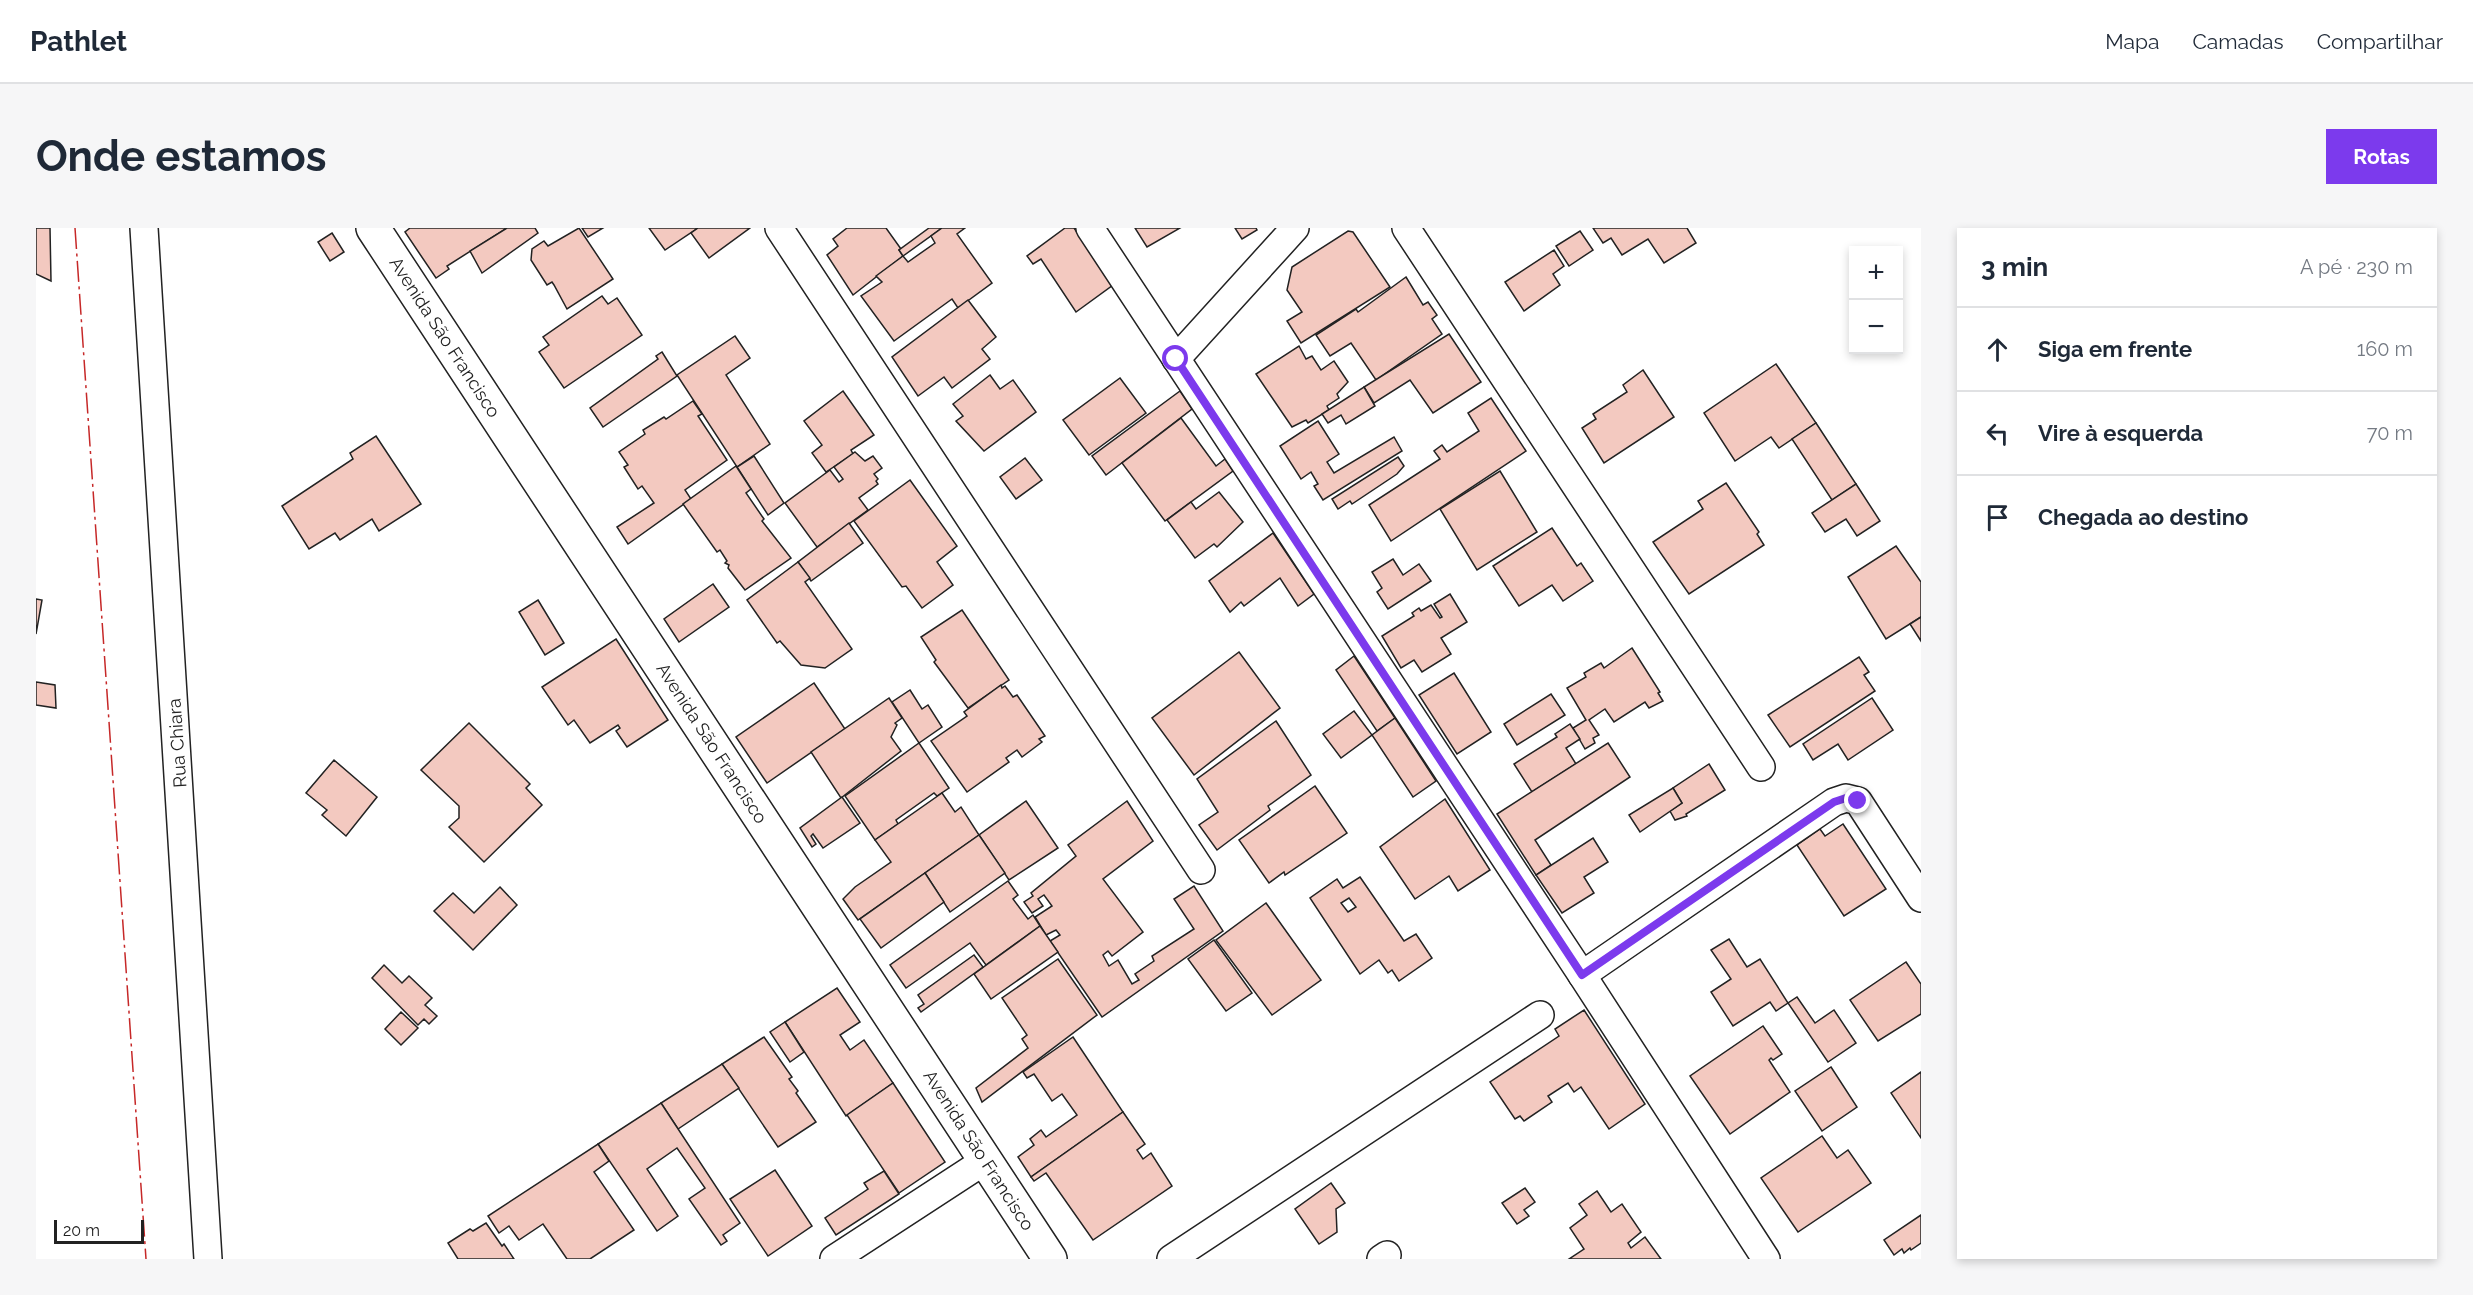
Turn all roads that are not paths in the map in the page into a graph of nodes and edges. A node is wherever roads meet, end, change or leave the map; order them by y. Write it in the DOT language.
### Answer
graph roads {
  1 [pos="144,228"];
  2 [pos="374,228"];
  3 [pos="779,228"];
  4 [pos="1090,228"];
  5 [pos="1295,228"];
  6 [pos="1406,228"];
  7 [pos="1176,359"];
  8 [pos="1761,767"];
  9 [pos="1201,870"];
  10 [pos="1921,898"];
  11 [pos="1582,975"];
  12 [pos="1540,1016"];
  13 [pos="986,1160"];
  14 [pos="208,1259"];
  15 [pos="834,1259"];
  16 [pos="1050,1259"];
  17 [pos="1171,1259"];
  18 [pos="1766,1259"];
  1 -- 14 [label="street, Rua Chiara"];
  2 -- 13 [label="street, Avenida São Francisco"];
  3 -- 9 [label="street"];
  4 -- 7 [label="street"];
  5 -- 7 [label="street"];
  6 -- 8 [label="street"];
  7 -- 11 [label="street"];
  10 -- 11 [label="street"];
  11 -- 18 [label="street"];
  12 -- 17 [label="street"];
  13 -- 15 [label="street"];
  13 -- 16 [label="street, Avenida São Francisco"];
}
